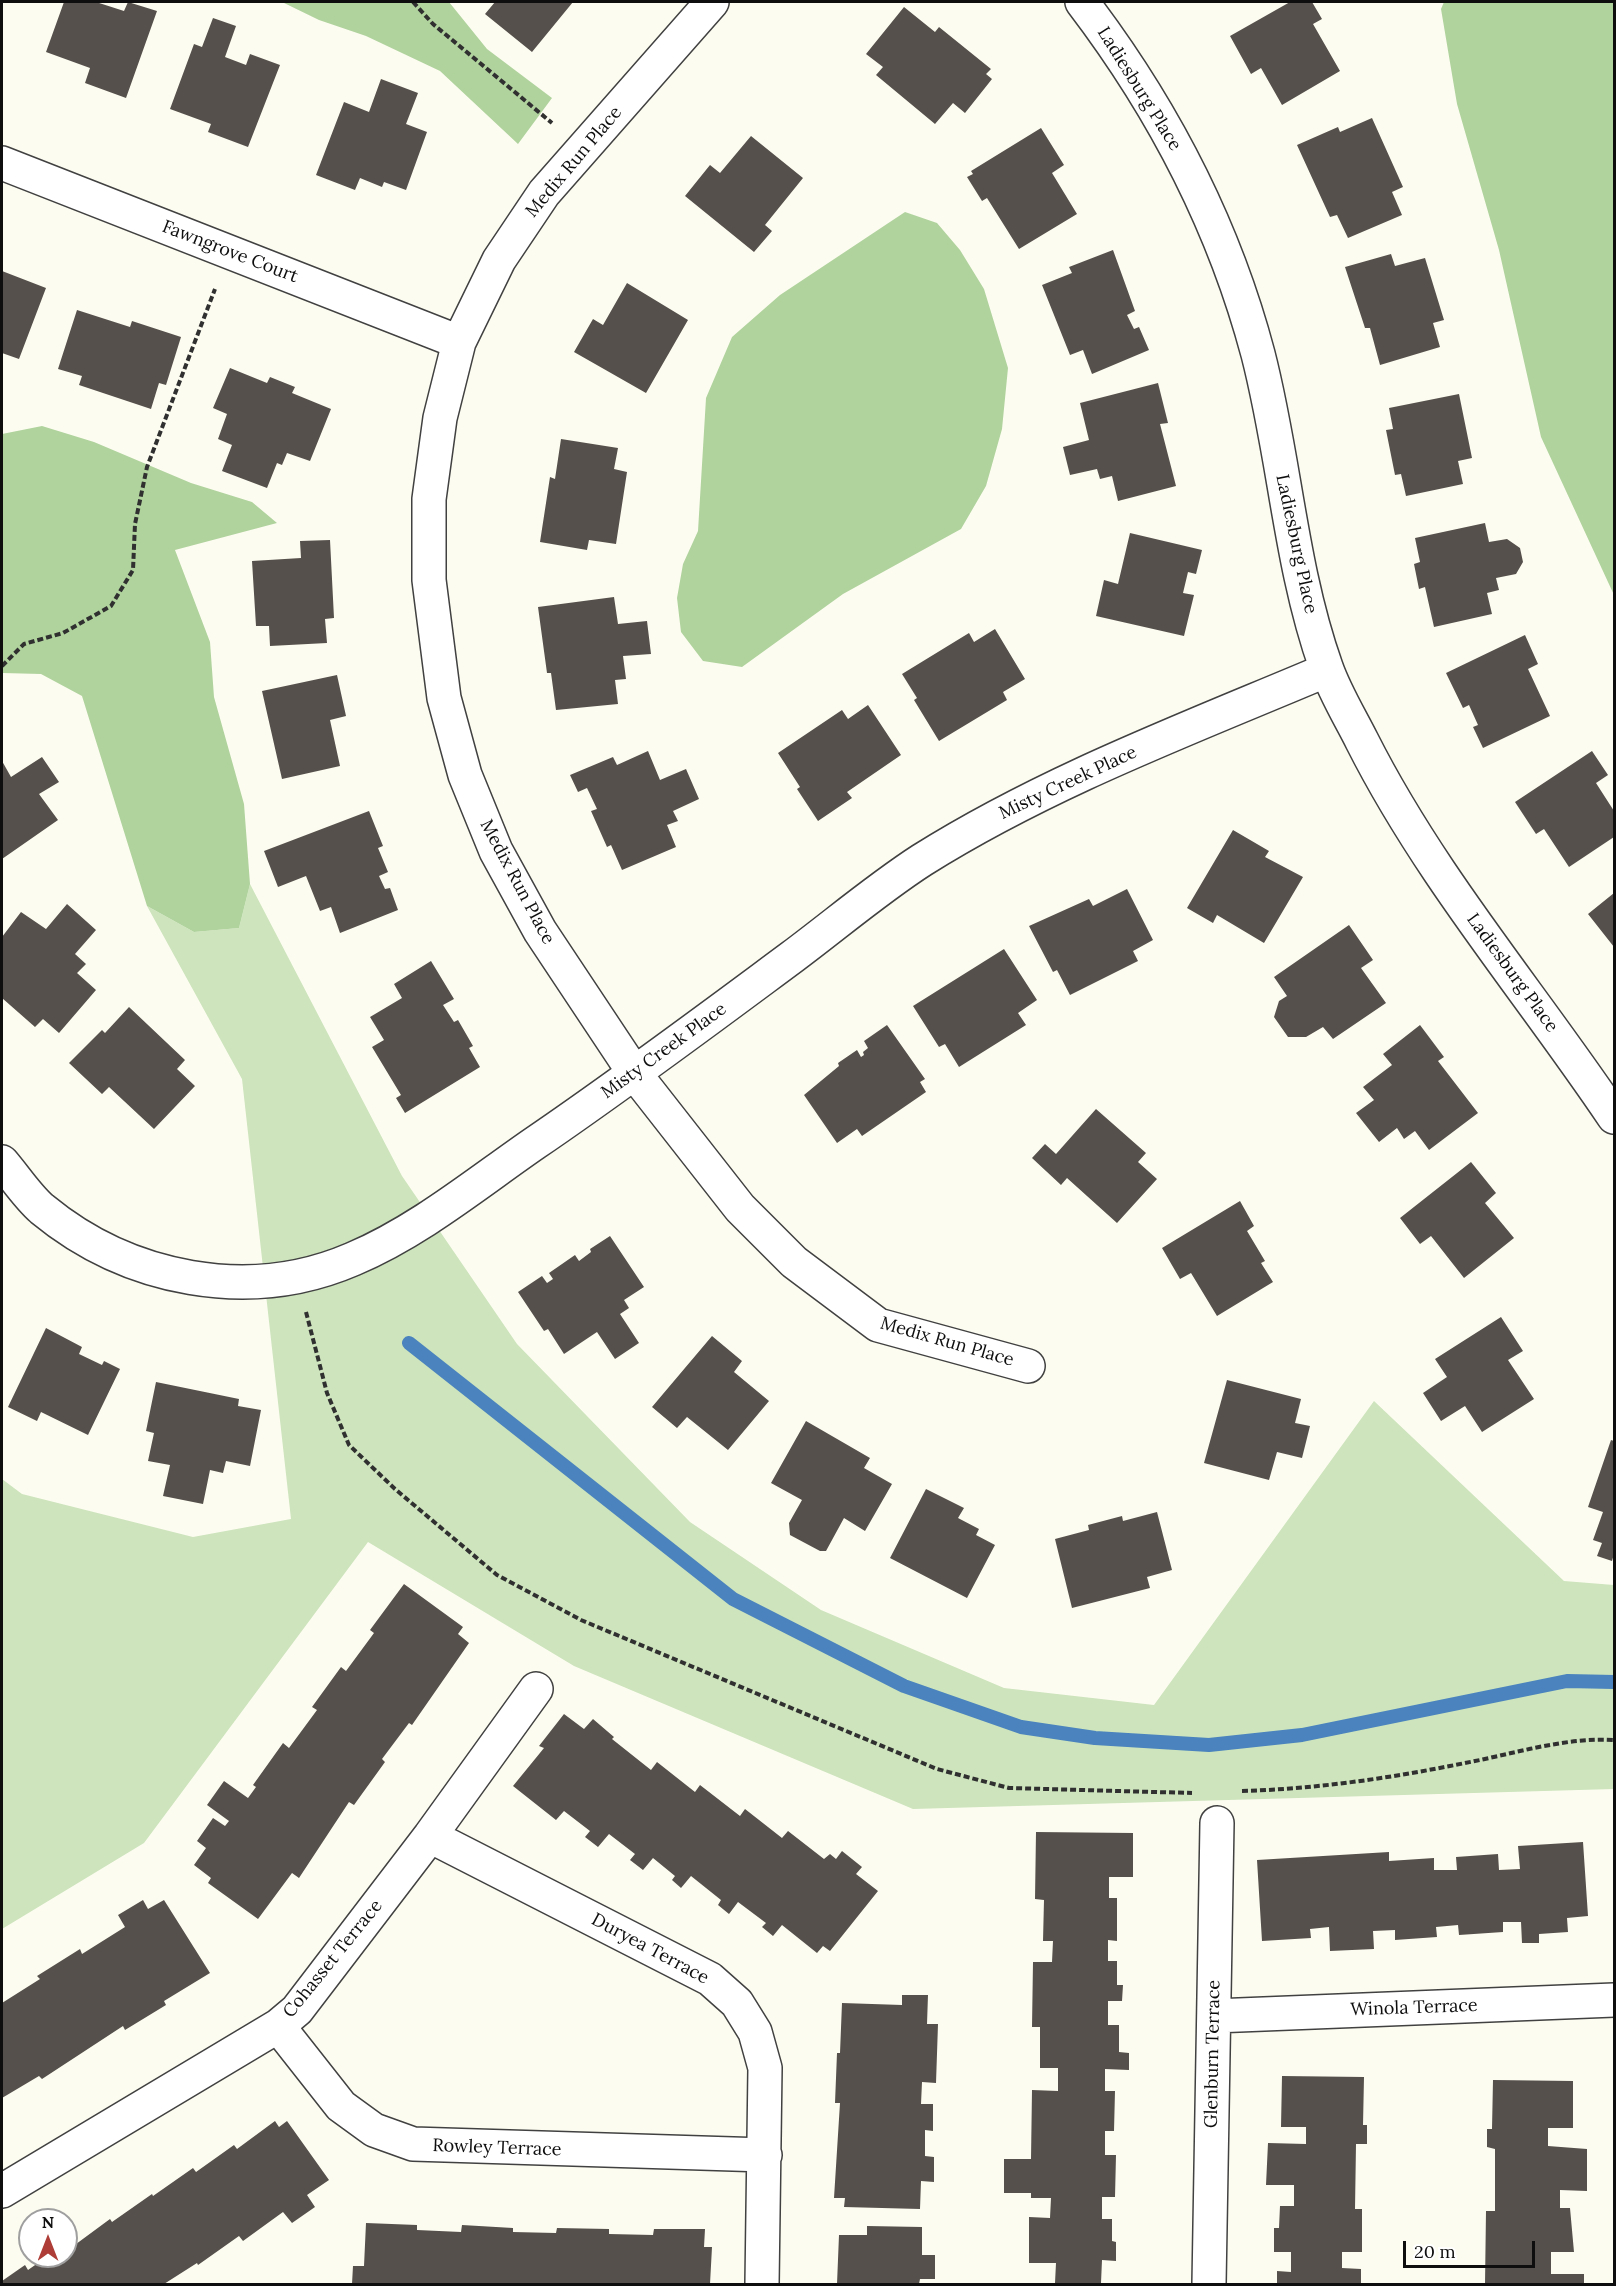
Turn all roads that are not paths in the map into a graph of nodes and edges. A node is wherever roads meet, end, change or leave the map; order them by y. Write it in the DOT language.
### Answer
graph roads {
  1 [pos="712,2"];
  2 [pos="1082,2"];
  3 [pos="2,163"];
  4 [pos="459,342"];
  5 [pos="1327,670"];
  6 [pos="635,1074"];
  7 [pos="1614,1117"];
  8 [pos="2,1162"];
  9 [pos="1028,1366"];
  10 [pos="536,1689"];
  11 [pos="1217,1823"];
  12 [pos="430,1836"];
  13 [pos="1614,2000"];
  14 [pos="1214,2016"];
  15 [pos="278,2026"];
  16 [pos="765,2155"];
  17 [pos="2,2191"];
  18 [pos="762,2284"];
  19 [pos="1209,2284"];
  1 -- 4 [label="street, Medix Run Place"];
  2 -- 5 [label="street, Ladiesburg Place"];
  3 -- 4 [label="street, Fawngrove Court"];
  4 -- 6 [label="street, Medix Run Place"];
  5 -- 6 [label="street, Misty Creek Place"];
  5 -- 7 [label="street, Ladiesburg Place"];
  6 -- 8 [label="street, Misty Creek Place"];
  6 -- 9 [label="street, Medix Run Place"];
  10 -- 12 [label="street, Cohasset Terrace"];
  11 -- 14 [label="street, Glenburn Terrace"];
  12 -- 15 [label="street, Cohasset Terrace"];
  12 -- 16 [label="street, Duryea Terrace"];
  13 -- 14 [label="street, Winola Terrace"];
  14 -- 19 [label="street, Glenburn Terrace"];
  15 -- 16 [label="street, Rowley Terrace"];
  15 -- 17 [label="street, Cohasset Terrace"];
  16 -- 18 [label="street, Duryea Terrace"];
}
